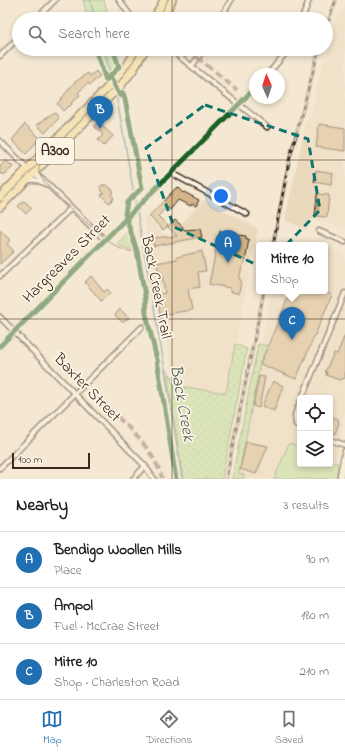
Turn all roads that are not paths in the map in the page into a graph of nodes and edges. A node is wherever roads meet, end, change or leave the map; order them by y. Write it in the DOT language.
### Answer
graph roads {
  1 [pos="55,0"];
  2 [pos="119,0"];
  3 [pos="164,0"];
  4 [pos="172,0"];
  5 [pos="231,0"];
  6 [pos="309,0"];
  7 [pos="43,12"];
  8 [pos="128,12"];
  9 [pos="158,12"];
  10 [pos="166,12"];
  11 [pos="224,12"];
  12 [pos="305,12"];
  13 [pos="12,44"];
  14 [pos="0,56"];
  15 [pos="132,56"];
  16 [pos="141,56"];
  17 [pos="179,56"];
  18 [pos="199,56"];
  19 [pos="283,56"];
  20 [pos="192,66"];
  21 [pos="273,68"];
  22 [pos="249,94"];
  23 [pos="238,105"];
  24 [pos="267,127"];
  25 [pos="0,141"];
  26 [pos="31,171"];
  27 [pos="171,172"];
  28 [pos="24,183"];
  29 [pos="48,186"];
  30 [pos="0,197"];
  31 [pos="0,207"];
  32 [pos="71,208"];
  33 [pos="247,214"];
  34 [pos="319,231"];
  35 [pos="104,239"];
  36 [pos="345,242"];
  37 [pos="0,276"];
  38 [pos="345,293"];
  39 [pos="0,317"];
  40 [pos="142,327"];
  41 [pos="14,331"];
  42 [pos="0,346"];
  43 [pos="75,392"];
  44 [pos="303,395"];
  45 [pos="297,410"];
  46 [pos="297,422"];
  47 [pos="333,441"];
  48 [pos="345,446"];
  49 [pos="345,452"];
  50 [pos="145,466"];
  51 [pos="0,468"];
  52 [pos="133,479"];
  53 [pos="154,479"];
  54 [pos="340,479"];
  1 -- 7 [label="street"];
  2 -- 8 [label="street"];
  3 -- 9 [label="highway"];
  4 -- 10 [label="highway"];
  5 -- 11 [label="street"];
  6 -- 12 [label="street"];
  13 -- 14 [label="street"];
  15 -- 26 [label="highway, A300"];
  16 -- 26 [label="highway, A300"];
  17 -- 20 [label="street"];
  18 -- 20 [label="street"];
  19 -- 21 [label="street"];
  20 -- 23 [label="street"];
  22 -- 23 [label="street, Hargreaves Street"];
  23 -- 24 [label="street"];
  23 -- 27 [label="street, Hargreaves Street"];
  25 -- 26 [label="street"];
  26 -- 28 [label="highway, A300"];
  26 -- 29 [label="street"];
  26 -- 30 [label="highway, A300"];
  27 -- 33 [label="street"];
  27 -- 35 [label="street, Hargreaves Street"];
  28 -- 29 [label="street"];
  28 -- 31 [label="highway, A300"];
  29 -- 32 [label="street"];
  32 -- 35 [label="street"];
  32 -- 37 [label="street"];
  34 -- 36 [label="street"];
  35 -- 41 [label="street, Hargreaves Street"];
  38 -- 44 [label="street"];
  39 -- 41 [label="street, Baxter Street"];
  40 -- 43 [label="street"];
  41 -- 42 [label="street, Hargreaves Street"];
  41 -- 43 [label="street, Baxter Street"];
  43 -- 50 [label="street, Baxter Street"];
  43 -- 51 [label="street"];
  45 -- 46 [label="street"];
  47 -- 48 [label="street"];
  49 -- 54 [label="street"];
  50 -- 52 [label="street"];
  50 -- 53 [label="street, Baxter Street"];
}
